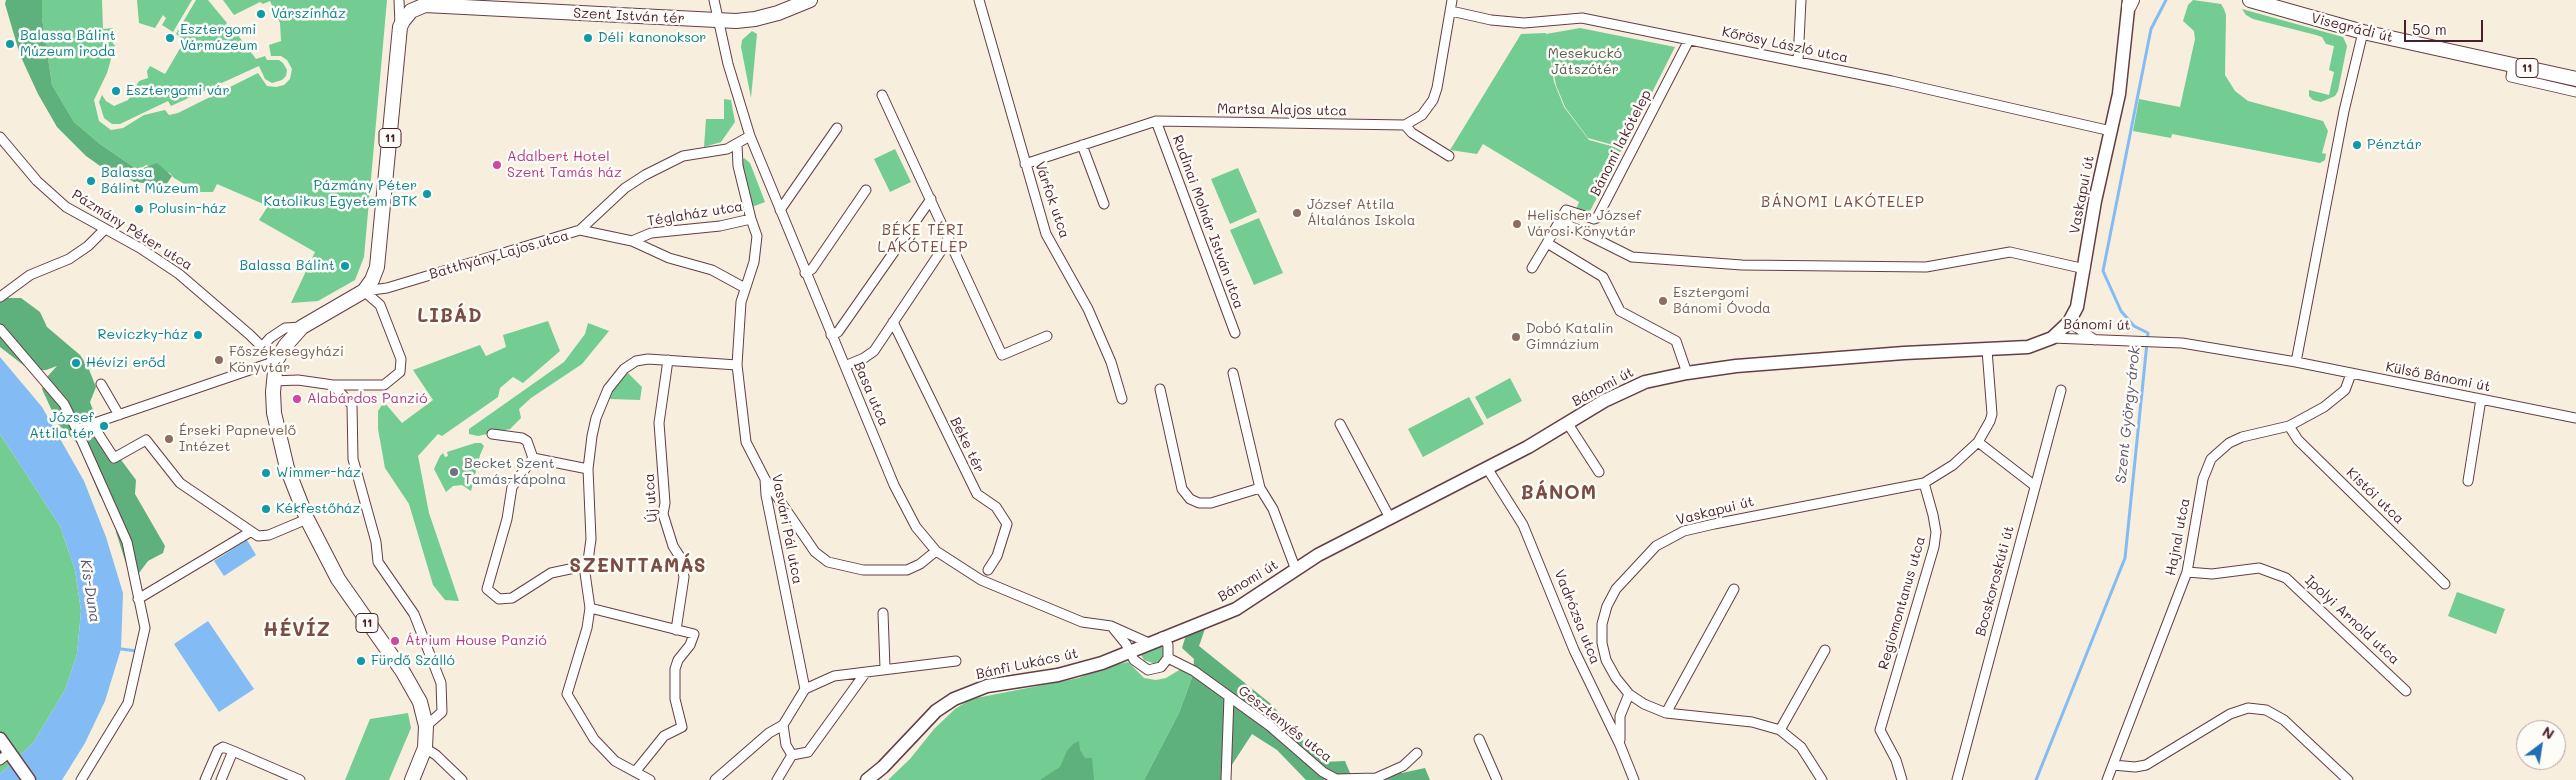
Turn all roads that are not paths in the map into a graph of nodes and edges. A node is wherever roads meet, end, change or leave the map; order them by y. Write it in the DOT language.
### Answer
graph roads {
  1 [pos="399,0"];
  2 [pos="714,0"];
  3 [pos="810,0"];
  4 [pos="979,0"];
  5 [pos="1452,0"];
  6 [pos="1801,0"];
  7 [pos="2250,0"];
  8 [pos="2128,1"];
  9 [pos="1451,11"];
  10 [pos="718,19"];
  11 [pos="400,27"];
  12 [pos="2363,32"];
  13 [pos="1689,40"];
  14 [pos="1798,61"];
  15 [pos="2513,65"];
  16 [pos="2576,79"];
  17 [pos="2576,92"];
  18 [pos="882,95"];
  19 [pos="1156,121"];
  20 [pos="1405,125"];
  21 [pos="837,128"];
  22 [pos="2111,131"];
  23 [pos="750,136"];
  24 [pos="0,137"];
  25 [pos="736,144"];
  26 [pos="1082,145"];
  27 [pos="1450,156"];
  28 [pos="1025,164"];
  29 [pos="866,190"];
  30 [pos="930,199"];
  31 [pos="1104,204"];
  32 [pos="780,210"];
  33 [pos="751,219"];
  34 [pos="1560,221"];
  35 [pos="105,228"];
  36 [pos="580,230"];
  37 [pos="949,239"];
  38 [pos="632,241"];
  39 [pos="1547,244"];
  40 [pos="1532,268"];
  41 [pos="2084,269"];
  42 [pos="805,273"];
  43 [pos="745,288"];
  44 [pos="364,291"];
  45 [pos="0,297"];
  46 [pos="893,322"];
  47 [pos="2069,322"];
  48 [pos="302,327"];
  49 [pos="0,329"];
  50 [pos="1235,332"];
  51 [pos="831,335"];
  52 [pos="1047,336"];
  53 [pos="2052,338"];
  54 [pos="2095,340"];
  55 [pos="262,347"];
  56 [pos="1987,350"];
  57 [pos="668,360"];
  58 [pos="276,361"];
  59 [pos="2296,362"];
  60 [pos="737,364"];
  61 [pos="845,366"];
  62 [pos="1233,373"];
  63 [pos="1687,373"];
  64 [pos="2350,374"];
  65 [pos="273,381"];
  66 [pos="101,384"];
  67 [pos="333,385"];
  68 [pos="1160,390"];
  69 [pos="2061,390"];
  70 [pos="1122,399"];
  71 [pos="2480,399"];
  72 [pos="121,414"];
  73 [pos="2576,418"];
  74 [pos="1340,424"];
  75 [pos="1568,424"];
  76 [pos="2289,426"];
  77 [pos="492,434"];
  78 [pos="1978,442"];
  79 [pos="533,458"];
  80 [pos="1487,468"];
  81 [pos="588,469"];
  82 [pos="1599,472"];
  83 [pos="765,478"];
  84 [pos="2468,481"];
  85 [pos="1924,483"];
  86 [pos="2034,486"];
  87 [pos="1260,488"];
  88 [pos="1390,518"];
  89 [pos="307,519"];
  90 [pos="250,532"];
  91 [pos="936,551"];
  92 [pos="584,566"];
  93 [pos="988,570"];
  94 [pos="1296,570"];
  95 [pos="2187,572"];
  96 [pos="2445,584"];
  97 [pos="1734,589"];
  98 [pos="138,599"];
  99 [pos="590,608"];
  100 [pos="883,613"];
  101 [pos="1111,626"];
  102 [pos="676,630"];
  103 [pos="1162,637"];
  104 [pos="1149,643"];
  105 [pos="1825,650"];
  106 [pos="1130,652"];
  107 [pos="1168,658"];
  108 [pos="956,661"];
  109 [pos="885,668"];
  110 [pos="866,672"];
  111 [pos="805,689"];
  112 [pos="2406,691"];
  113 [pos="1629,694"];
  114 [pos="1229,697"];
  115 [pos="1666,713"];
  116 [pos="783,725"];
  117 [pos="426,726"];
  118 [pos="1780,730"];
  119 [pos="1479,738"];
  120 [pos="0,739"];
  121 [pos="1620,744"];
  122 [pos="425,748"];
  123 [pos="233,751"];
  124 [pos="1418,753"];
  125 [pos="792,755"];
  126 [pos="2113,765"];
  127 [pos="635,772"];
  128 [pos="29,780"];
  129 [pos="80,780"];
  130 [pos="204,780"];
  131 [pos="220,780"];
  132 [pos="300,780"];
  133 [pos="412,780"];
  134 [pos="462,780"];
  135 [pos="650,780"];
  136 [pos="714,780"];
  137 [pos="777,780"];
  138 [pos="867,780"];
  139 [pos="1226,780"];
  140 [pos="1497,780"];
  141 [pos="1634,780"];
  142 [pos="1822,780"];
  143 [pos="1902,780"];
  144 [pos="1958,780"];
  145 [pos="2107,780"];
  146 [pos="2348,780"];
  1 -- 11 [label="street"];
  2 -- 10 [label="street"];
  3 -- 10 [label="main road, Szent István tér"];
  4 -- 28 [label="street, Várfok utca"];
  5 -- 9 [label="street"];
  6 -- 14 [label="street"];
  7 -- 12 [label="main road, Visegrádi út / 11"];
  8 -- 22 [label="main road, Vaskapui út"];
  9 -- 13 [label="street, Kőrösy László utca"];
  9 -- 20 [label="street"];
  10 -- 11 [label="main road, Szent István tér"];
  10 -- 23 [label="street, Basa utca"];
  11 -- 44 [label="main road, 11"];
  12 -- 15 [label="main road, Visegrádi út / 11"];
  12 -- 59 [label="street"];
  13 -- 14 [label="street, Kőrösy László utca"];
  13 -- 34 [label="street, Bánomi lakótelep"];
  14 -- 22 [label="street, Kőrösy László utca"];
  15 -- 16 [label="main road, Visegrádi út / 11"];
  15 -- 17 [label="street"];
  18 -- 30 [label="street"];
  19 -- 20 [label="street, Martsa Alajos utca"];
  19 -- 26 [label="street, Martsa Alajos utca"];
  19 -- 50 [label="street, Rudinai Molnár István utca"];
  20 -- 27 [label="street"];
  21 -- 32 [label="street"];
  22 -- 41 [label="main road, Vaskapui út"];
  23 -- 25 [label="street, Batthyány Lajos utca"];
  23 -- 32 [label="street, Basa utca"];
  24 -- 35 [label="street, Pázmány Péter utca"];
  25 -- 33 [label="street"];
  25 -- 36 [label="street, Batthyány Lajos utca"];
  26 -- 28 [label="street, Martsa Alajos utca"];
  26 -- 31 [label="street"];
  28 -- 70 [label="street, Várfok utca"];
  29 -- 42 [label="street"];
  30 -- 37 [label="street"];
  30 -- 51 [label="street"];
  32 -- 42 [label="street, Basa utca"];
  33 -- 38 [label="street, Téglaház utca"];
  33 -- 43 [label="street, Téglaház utca"];
  34 -- 39 [label="street"];
  34 -- 41 [label="street"];
  35 -- 45 [label="street"];
  35 -- 55 [label="street, Pázmány Péter utca"];
  36 -- 38 [label="street"];
  36 -- 44 [label="street, Batthyány Lajos utca"];
  37 -- 46 [label="street"];
  37 -- 52 [label="street"];
  38 -- 43 [label="street"];
  39 -- 40 [label="street"];
  39 -- 63 [label="street"];
  41 -- 47 [label="main road, Vaskapui út"];
  42 -- 51 [label="street, Basa utca"];
  43 -- 60 [label="street, Vasvári Pál utca"];
  44 -- 48 [label="main road, Batthyány Lajos utca / 11"];
  44 -- 67 [label="street"];
  46 -- 61 [label="street"];
  46 -- 93 [label="street, Béke tér"];
  47 -- 53 [label="main road, Vaskapui út"];
  47 -- 54 [label="street"];
  48 -- 55 [label="street"];
  48 -- 58 [label="main road, Batthyány Lajos utca / 11"];
  49 -- 98 [label="street"];
  51 -- 61 [label="street, Basa utca"];
  53 -- 54 [label="street, Bánomi út"];
  53 -- 56 [label="main road, Bánomi út"];
  54 -- 59 [label="street, Bánomi út"];
  55 -- 58 [label="street, Pázmány Péter utca"];
  56 -- 63 [label="main road, Bánomi út"];
  56 -- 78 [label="street, Vaskapui út"];
  57 -- 60 [label="street"];
  57 -- 81 [label="street"];
  57 -- 102 [label="street, Új utca"];
  58 -- 65 [label="main road, 11"];
  58 -- 72 [label="street"];
  59 -- 64 [label="street, Külső Bánomi út"];
  60 -- 83 [label="street, Vasvári Pál utca"];
  61 -- 91 [label="street, Basa utca"];
  62 -- 87 [label="street"];
  63 -- 75 [label="main road, Bánomi út"];
  64 -- 71 [label="street, Külső Bánomi út"];
  64 -- 76 [label="street, Hajnal utca"];
  65 -- 67 [label="street"];
  65 -- 89 [label="main road, 11"];
  66 -- 72 [label="street"];
  67 -- 117 [label="street"];
  68 -- 87 [label="street"];
  69 -- 86 [label="street, Bocskoroskúti út"];
  71 -- 73 [label="street, Külső Bánomi út"];
  71 -- 84 [label="street"];
  72 -- 90 [label="street"];
  74 -- 88 [label="street"];
  75 -- 80 [label="main road, Bánomi út"];
  75 -- 82 [label="street"];
  76 -- 95 [label="street, Hajnal utca"];
  76 -- 96 [label="street, Kistói utca"];
  77 -- 79 [label="street"];
  78 -- 85 [label="street, Vaskapui út"];
  78 -- 86 [label="street"];
  79 -- 81 [label="street"];
  79 -- 92 [label="street"];
  80 -- 88 [label="main road, Bánomi út"];
  80 -- 121 [label="street, Vadrózsa utca"];
  81 -- 92 [label="street"];
  83 -- 91 [label="street"];
  83 -- 111 [label="street, Vasvári Pál utca"];
  85 -- 113 [label="street, Vaskapui út"];
  85 -- 143 [label="street, Regiomontanus utca"];
  86 -- 144 [label="street, Bocskoroskúti út"];
  87 -- 94 [label="street"];
  88 -- 94 [label="main road, Bánomi út"];
  89 -- 90 [label="street"];
  89 -- 117 [label="main road, 11"];
  90 -- 98 [label="street"];
  91 -- 101 [label="street, Basa utca"];
  92 -- 99 [label="street"];
  94 -- 103 [label="main road, Bánomi út"];
  95 -- 112 [label="street, Ipolyi Arnold utca"];
  95 -- 126 [label="street, Hajnal utca"];
  97 -- 115 [label="street"];
  98 -- 129 [label="street"];
  99 -- 102 [label="street"];
  99 -- 127 [label="street"];
  100 -- 109 [label="street"];
  101 -- 104 [label="street, Basa utca"];
  101 -- 106 [label="street"];
  102 -- 127 [label="street"];
  103 -- 104 [label="main road, Bánfi Lukács út"];
  103 -- 107 [label="street"];
  104 -- 106 [label="main road, Bánfi Lukács út"];
  105 -- 118 [label="street"];
  106 -- 107 [label="street"];
  106 -- 138 [label="main road, Bánfi Lukács út"];
  107 -- 114 [label="street, Gesztenyés utca"];
  108 -- 109 [label="street"];
  109 -- 110 [label="street"];
  110 -- 111 [label="street"];
  110 -- 125 [label="street"];
  111 -- 116 [label="street"];
  113 -- 115 [label="street, Vaskapui út"];
  113 -- 121 [label="street"];
  114 -- 124 [label="street, Gesztenyés utca"];
  114 -- 139 [label="street"];
  115 -- 118 [label="street, Vaskapui út"];
  116 -- 125 [label="street"];
  116 -- 136 [label="street"];
  117 -- 122 [label="main road, 11"];
  118 -- 142 [label="street, Vaskapui út"];
  119 -- 140 [label="street"];
  120 -- 128 [label="main road"];
  121 -- 141 [label="street, Vadrózsa utca"];
  122 -- 133 [label="main road, 11"];
  122 -- 134 [label="street"];
  123 -- 130 [label="street"];
  123 -- 131 [label="street"];
  123 -- 132 [label="street"];
  125 -- 137 [label="street"];
  126 -- 145 [label="street, Hajnal utca"];
  126 -- 146 [label="street"];
  127 -- 135 [label="street"];
}
